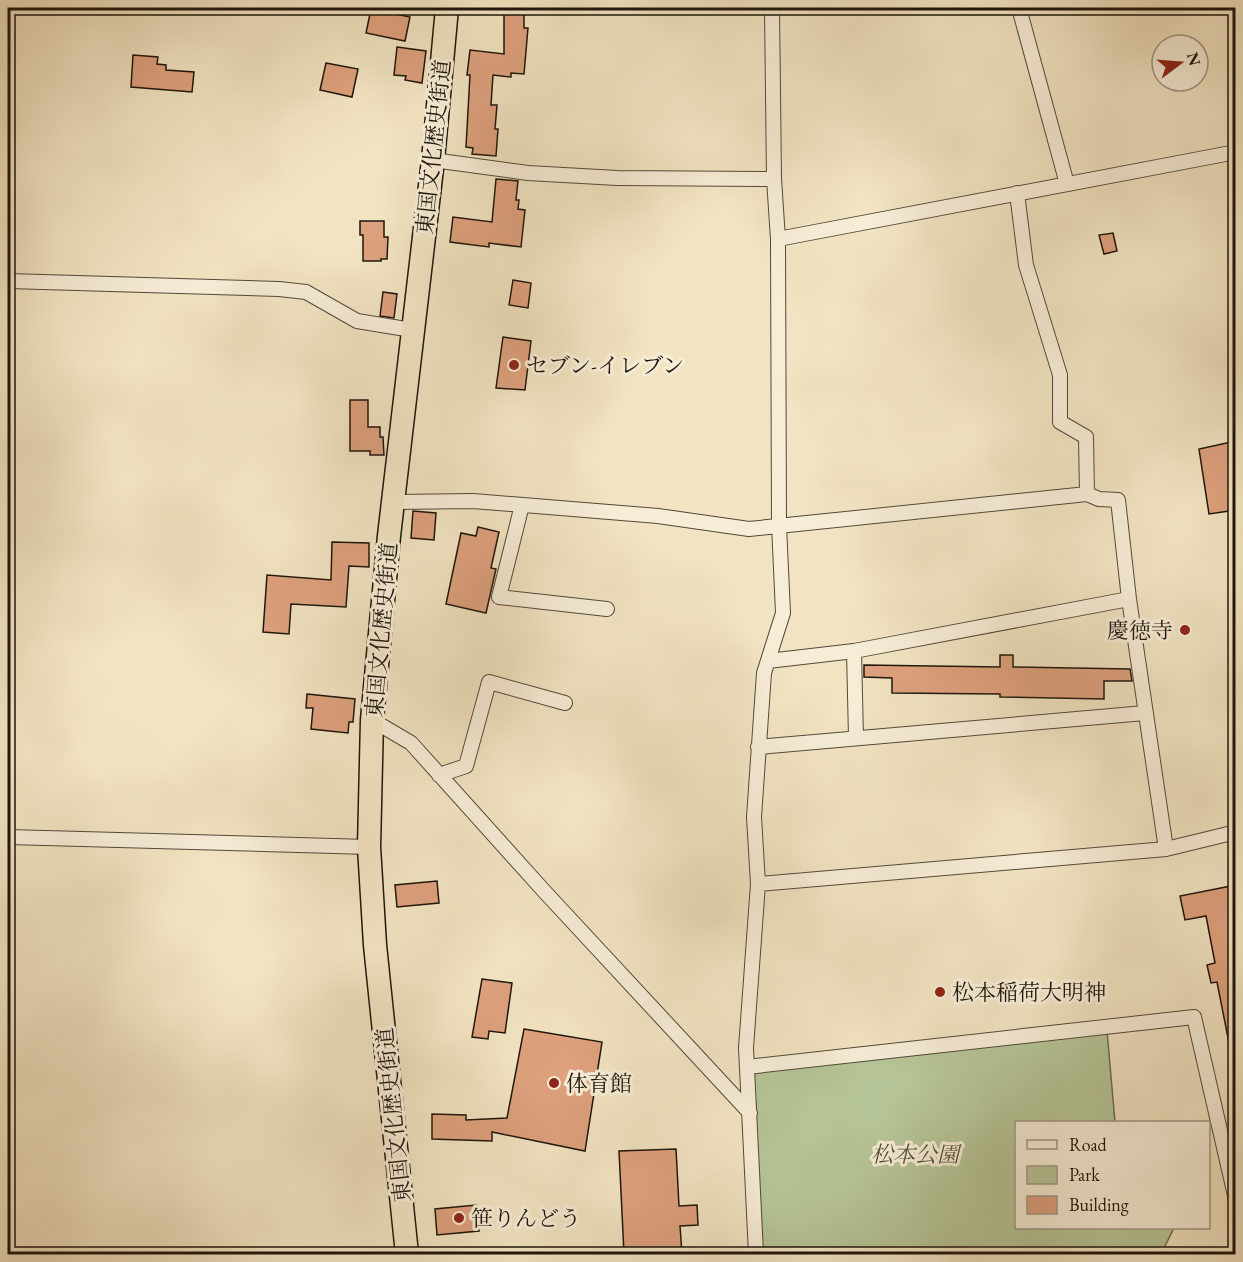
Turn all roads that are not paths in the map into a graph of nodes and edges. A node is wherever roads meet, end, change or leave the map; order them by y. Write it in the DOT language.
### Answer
graph roads {
  1 [pos="447,8"];
  2 [pos="772,8"];
  3 [pos="1019,8"];
  4 [pos="1236,152"];
  5 [pos="433,160"];
  6 [pos="774,179"];
  7 [pos="1067,184"];
  8 [pos="1017,193"];
  9 [pos="778,238"];
  10 [pos="8,281"];
  11 [pos="412,330"];
  12 [pos="1087,494"];
  13 [pos="394,502"];
  14 [pos="522,505"];
  15 [pos="779,525"];
  16 [pos="1129,600"];
  17 [pos="607,609"];
  18 [pos="854,651"];
  19 [pos="768,661"];
  20 [pos="565,703"];
  21 [pos="1145,713"];
  22 [pos="372,720"];
  23 [pos="856,738"];
  24 [pos="758,747"];
  25 [pos="440,775"];
  26 [pos="1236,832"];
  27 [pos="8,837"];
  28 [pos="369,847"];
  29 [pos="1166,849"];
  30 [pos="759,884"];
  31 [pos="747,1067"];
  32 [pos="750,1113"];
  33 [pos="1236,1200"];
  34 [pos="407,1254"];
  35 [pos="756,1254"];
  1 -- 5 [label="highway, 東国文化歴史街道"];
  2 -- 6 [label="street"];
  3 -- 7 [label="street"];
  4 -- 7 [label="street"];
  5 -- 6 [label="street"];
  5 -- 11 [label="highway, 東国文化歴史街道"];
  6 -- 9 [label="street"];
  7 -- 8 [label="street"];
  8 -- 9 [label="street"];
  8 -- 12 [label="street"];
  9 -- 15 [label="street"];
  10 -- 11 [label="street"];
  11 -- 13 [label="highway, 東国文化歴史街道"];
  12 -- 15 [label="street"];
  12 -- 16 [label="street"];
  13 -- 14 [label="street"];
  13 -- 22 [label="highway, 東国文化歴史街道"];
  14 -- 15 [label="street"];
  14 -- 17 [label="street"];
  15 -- 19 [label="street"];
  16 -- 18 [label="street"];
  16 -- 21 [label="street"];
  18 -- 19 [label="street"];
  18 -- 23 [label="street"];
  19 -- 24 [label="street"];
  20 -- 25 [label="street"];
  21 -- 23 [label="street"];
  21 -- 29 [label="street"];
  22 -- 25 [label="street"];
  22 -- 28 [label="highway, 東国文化歴史街道"];
  23 -- 24 [label="street"];
  24 -- 30 [label="street"];
  25 -- 32 [label="street"];
  26 -- 29 [label="street"];
  27 -- 28 [label="street"];
  28 -- 34 [label="highway, 東国文化歴史街道"];
  29 -- 30 [label="street"];
  30 -- 31 [label="street"];
  31 -- 32 [label="street"];
  31 -- 33 [label="street"];
  32 -- 35 [label="street"];
}
